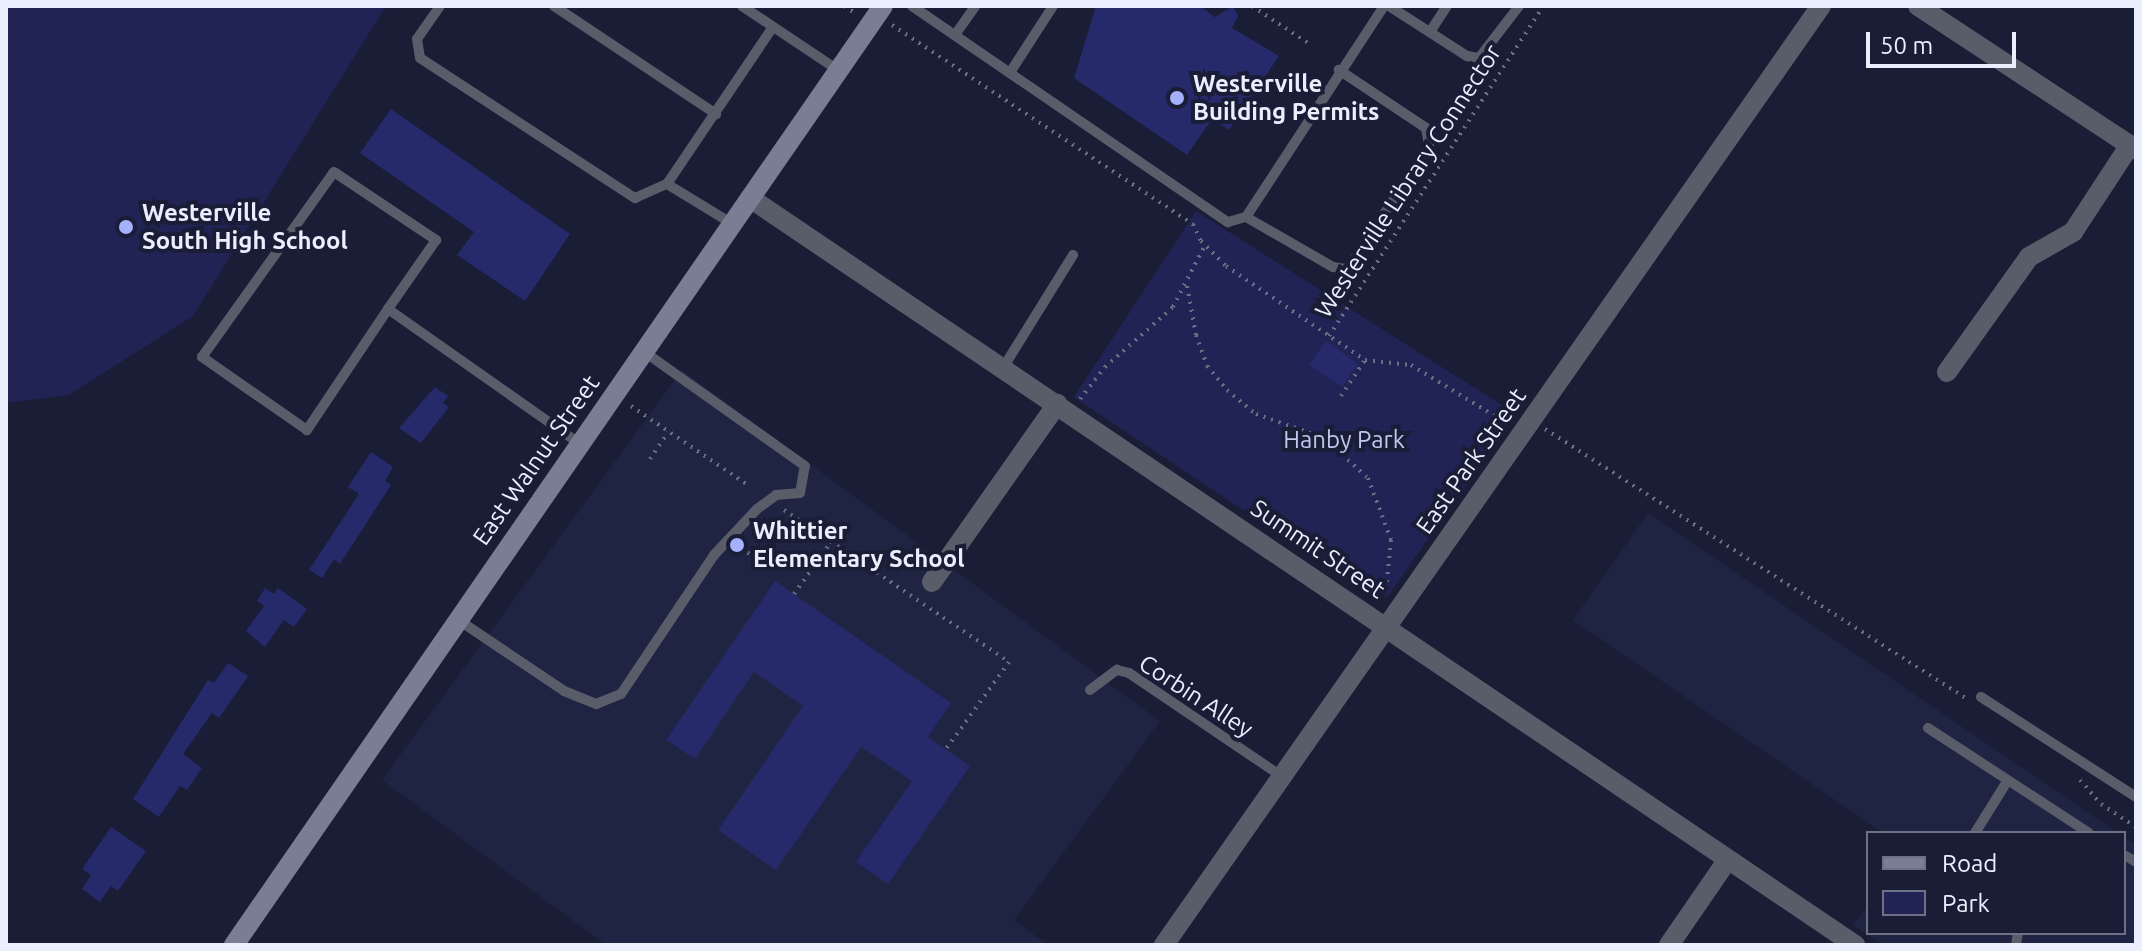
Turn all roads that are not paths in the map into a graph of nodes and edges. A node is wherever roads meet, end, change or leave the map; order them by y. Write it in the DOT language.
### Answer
graph roads {
  1 [pos="440,6"];
  2 [pos="554,6"];
  3 [pos="742,6"];
  4 [pos="912,6"];
  5 [pos="975,6"];
  6 [pos="1053,6"];
  7 [pos="1387,6"];
  8 [pos="1447,6"];
  9 [pos="1519,6"];
  10 [pos="1821,6"];
  11 [pos="1918,6"];
  12 [pos="880,10"];
  13 [pos="773,27"];
  14 [pos="1430,32"];
  15 [pos="955,35"];
  16 [pos="838,70"];
  17 [pos="1339,70"];
  18 [pos="1011,71"];
  19 [pos="716,114"];
  20 [pos="2133,147"];
  21 [pos="667,184"];
  22 [pos="750,198"];
  23 [pos="1246,217"];
  24 [pos="731,223"];
  25 [pos="1073,255"];
  26 [pos="388,309"];
  27 [pos="643,351"];
  28 [pos="1003,368"];
  29 [pos="1947,372"];
  30 [pos="1067,404"];
  31 [pos="579,443"];
  32 [pos="932,582"];
  33 [pos="457,619"];
  34 [pos="1386,626"];
  35 [pos="1090,690"];
  36 [pos="1980,702"];
  37 [pos="1928,728"];
  38 [pos="1281,776"];
  39 [pos="2008,780"];
  40 [pos="2136,797"];
  41 [pos="1976,831"];
  42 [pos="2086,831"];
  43 [pos="1728,859"];
  44 [pos="234,945"];
  45 [pos="1164,945"];
  46 [pos="1669,945"];
  47 [pos="1855,945"];
  1 -- 21 [label="lane"];
  2 -- 19 [label="lane"];
  3 -- 13 [label="lane"];
  4 -- 15 [label="lane"];
  5 -- 15 [label="lane"];
  6 -- 18 [label="lane"];
  7 -- 14 [label="lane"];
  7 -- 17 [label="lane"];
  8 -- 14 [label="lane"];
  9 -- 14 [label="lane"];
  10 -- 34 [label="street, East Park Street"];
  11 -- 20 [label="street"];
  12 -- 16 [label="main road, East Walnut Street"];
  13 -- 16 [label="lane"];
  13 -- 19 [label="lane"];
  15 -- 18 [label="lane"];
  16 -- 22 [label="main road, East Walnut Street"];
  17 -- 23 [label="lane"];
  17 -- 23 [label="lane"];
  18 -- 23 [label="lane"];
  19 -- 21 [label="lane"];
  20 -- 29 [label="street"];
  21 -- 24 [label="lane"];
  22 -- 24 [label="main road, East Walnut Street"];
  22 -- 28 [label="street, Summit Street"];
  24 -- 27 [label="main road, East Walnut Street"];
  25 -- 28 [label="lane"];
  26 -- 26 [label="lane"];
  26 -- 31 [label="lane"];
  27 -- 31 [label="main road, East Walnut Street"];
  27 -- 33 [label="lane"];
  28 -- 30 [label="street, Summit Street"];
  30 -- 32 [label="street"];
  30 -- 34 [label="street, Summit Street"];
  31 -- 33 [label="main road, East Walnut Street"];
  33 -- 44 [label="main road, East Walnut Street"];
  34 -- 38 [label="street, East Park Street"];
  34 -- 43 [label="street, Summit Street"];
  35 -- 38 [label="lane, Corbin Alley"];
  36 -- 40 [label="lane"];
  37 -- 39 [label="lane"];
  38 -- 45 [label="street, East Park Street"];
  39 -- 41 [label="lane"];
  39 -- 42 [label="lane"];
  43 -- 46 [label="street"];
  43 -- 47 [label="street, Summit Street"];
}
